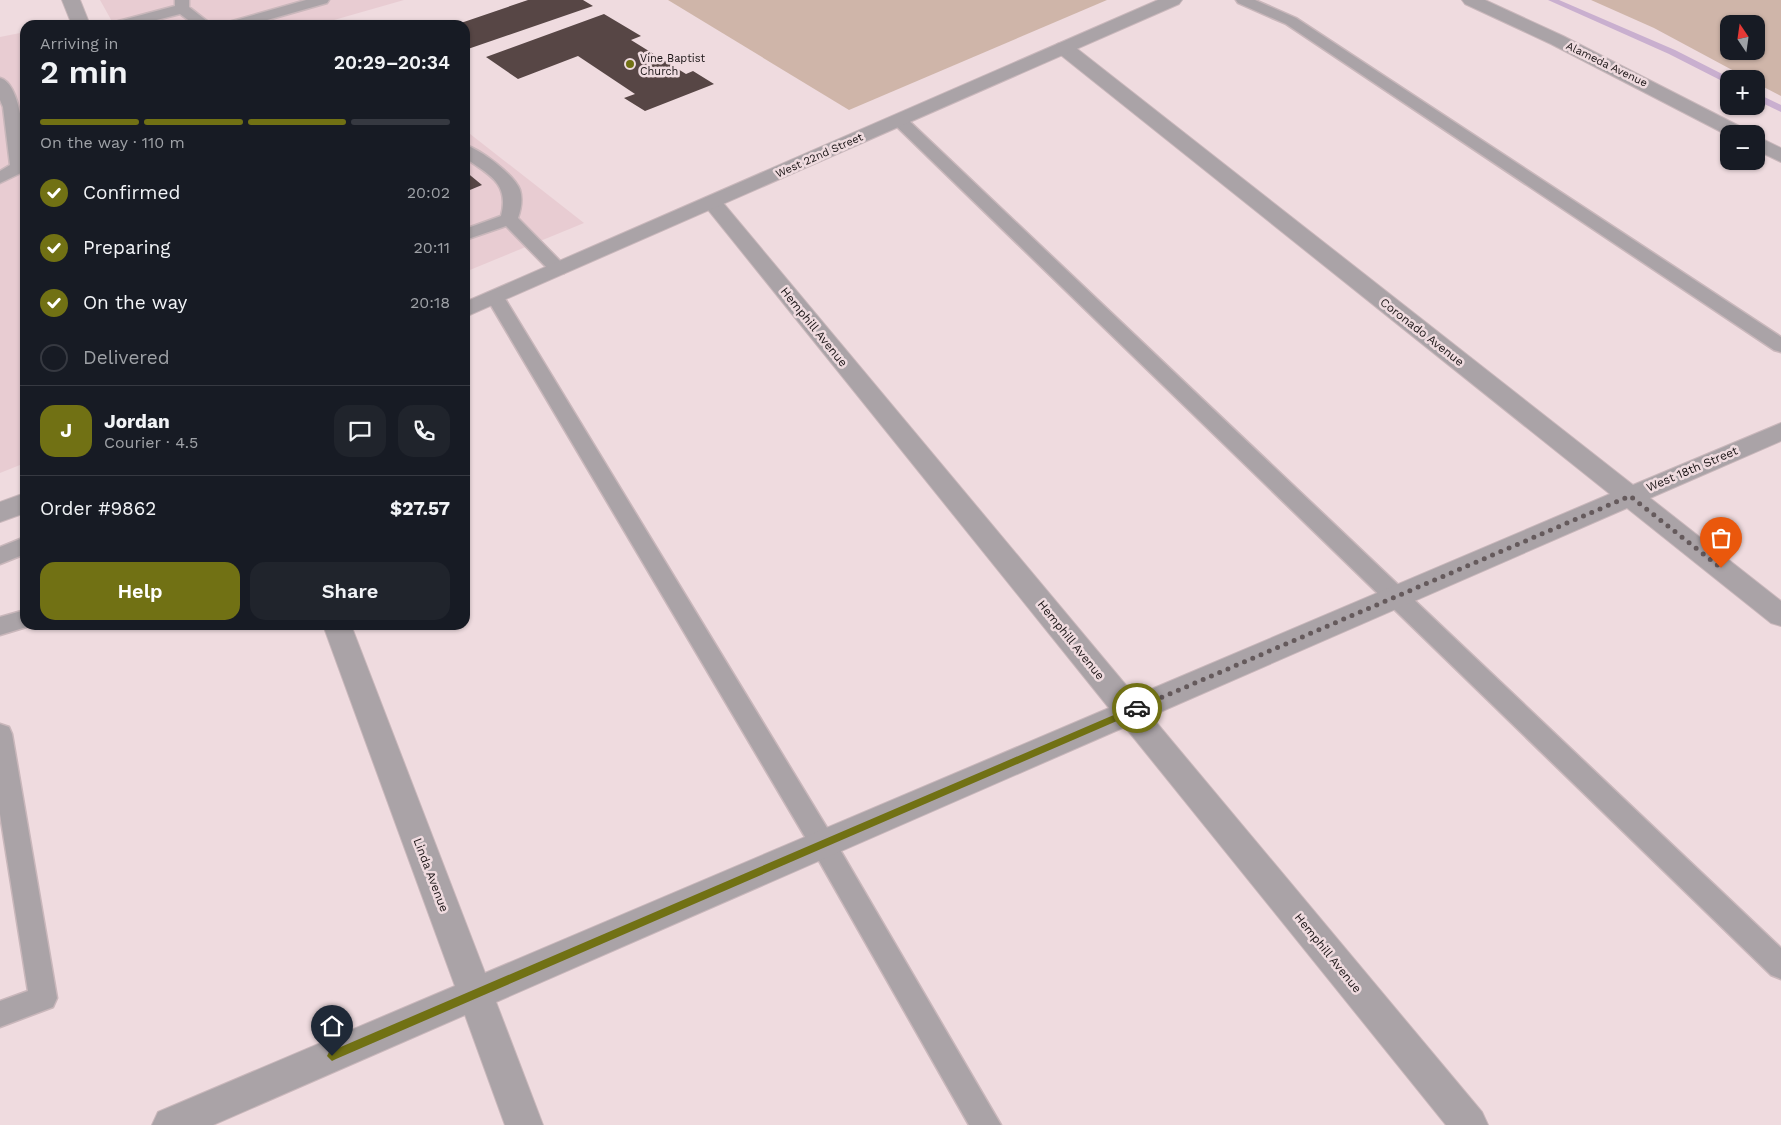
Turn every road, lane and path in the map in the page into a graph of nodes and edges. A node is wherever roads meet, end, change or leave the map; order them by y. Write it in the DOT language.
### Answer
graph roads {
  1 [pos="71,0"];
  2 [pos="322,0"];
  3 [pos="1173,0"];
  4 [pos="1243,0"];
  5 [pos="1471,0"];
  6 [pos="182,5"];
  7 [pos="79,20"];
  8 [pos="136,20"];
  9 [pos="200,20"];
  10 [pos="252,20"];
  11 [pos="1064,48"];
  12 [pos="0,83"];
  13 [pos="18,105"];
  14 [pos="899,120"];
  15 [pos="1723,125"];
  16 [pos="1765,147"];
  17 [pos="470,154"];
  18 [pos="1781,156"];
  19 [pos="0,178"];
  20 [pos="712,202"];
  21 [pos="509,219"];
  22 [pos="470,232"];
  23 [pos="558,269"];
  24 [pos="495,297"];
  25 [pos="470,308"];
  26 [pos="1781,346"];
  27 [pos="1781,431"];
  28 [pos="1630,496"];
  29 [pos="20,504"];
  30 [pos="0,513"];
  31 [pos="20,547"];
  32 [pos="0,556"];
  33 [pos="1396,596"];
  34 [pos="1781,616"];
  35 [pos="20,620"];
  36 [pos="0,626"];
  37 [pos="339,630"];
  38 [pos="1129,712"];
  39 [pos="0,734"];
  40 [pos="823,844"];
  41 [pos="1781,966"];
  42 [pos="476,994"];
  43 [pos="0,1014"];
  44 [pos="171,1125"];
  45 [pos="524,1125"];
  46 [pos="986,1125"];
  47 [pos="1469,1125"];
  1 -- 7 [label="street"];
  2 -- 10 [label="lane"];
  3 -- 11 [label="street, West 22nd Street"];
  4 -- 26 [label="lane"];
  5 -- 15 [label="street, Alameda Avenue"];
  6 -- 8 [label="lane"];
  6 -- 9 [label="lane"];
  11 -- 14 [label="street, West 22nd Street"];
  11 -- 28 [label="street, Coronado Avenue"];
  12 -- 13 [label="lane"];
  13 -- 19 [label="lane"];
  14 -- 20 [label="street, West 22nd Street"];
  14 -- 33 [label="lane"];
  16 -- 18 [label="street"];
  17 -- 21 [label="lane"];
  20 -- 23 [label="street, West 22nd Street"];
  20 -- 38 [label="street, Hemphill Avenue"];
  21 -- 22 [label="lane"];
  21 -- 23 [label="lane"];
  23 -- 24 [label="street, West 22nd Street"];
  24 -- 25 [label="street, West 22nd Street"];
  24 -- 40 [label="lane"];
  27 -- 28 [label="street, West 18th Street"];
  28 -- 33 [label="street, West 18th Street"];
  28 -- 34 [label="street, Coronado Avenue"];
  29 -- 30 [label="street"];
  31 -- 32 [label="lane"];
  33 -- 38 [label="street, West 18th Street"];
  33 -- 41 [label="lane"];
  35 -- 36 [label="lane"];
  37 -- 42 [label="street, Linda Avenue"];
  38 -- 40 [label="street, West 18th Street"];
  38 -- 47 [label="street, Hemphill Avenue"];
  39 -- 43 [label="lane"];
  40 -- 42 [label="street, West 18th Street"];
  40 -- 46 [label="lane"];
  42 -- 44 [label="street, West 18th Street"];
  42 -- 45 [label="street, Linda Avenue"];
}
